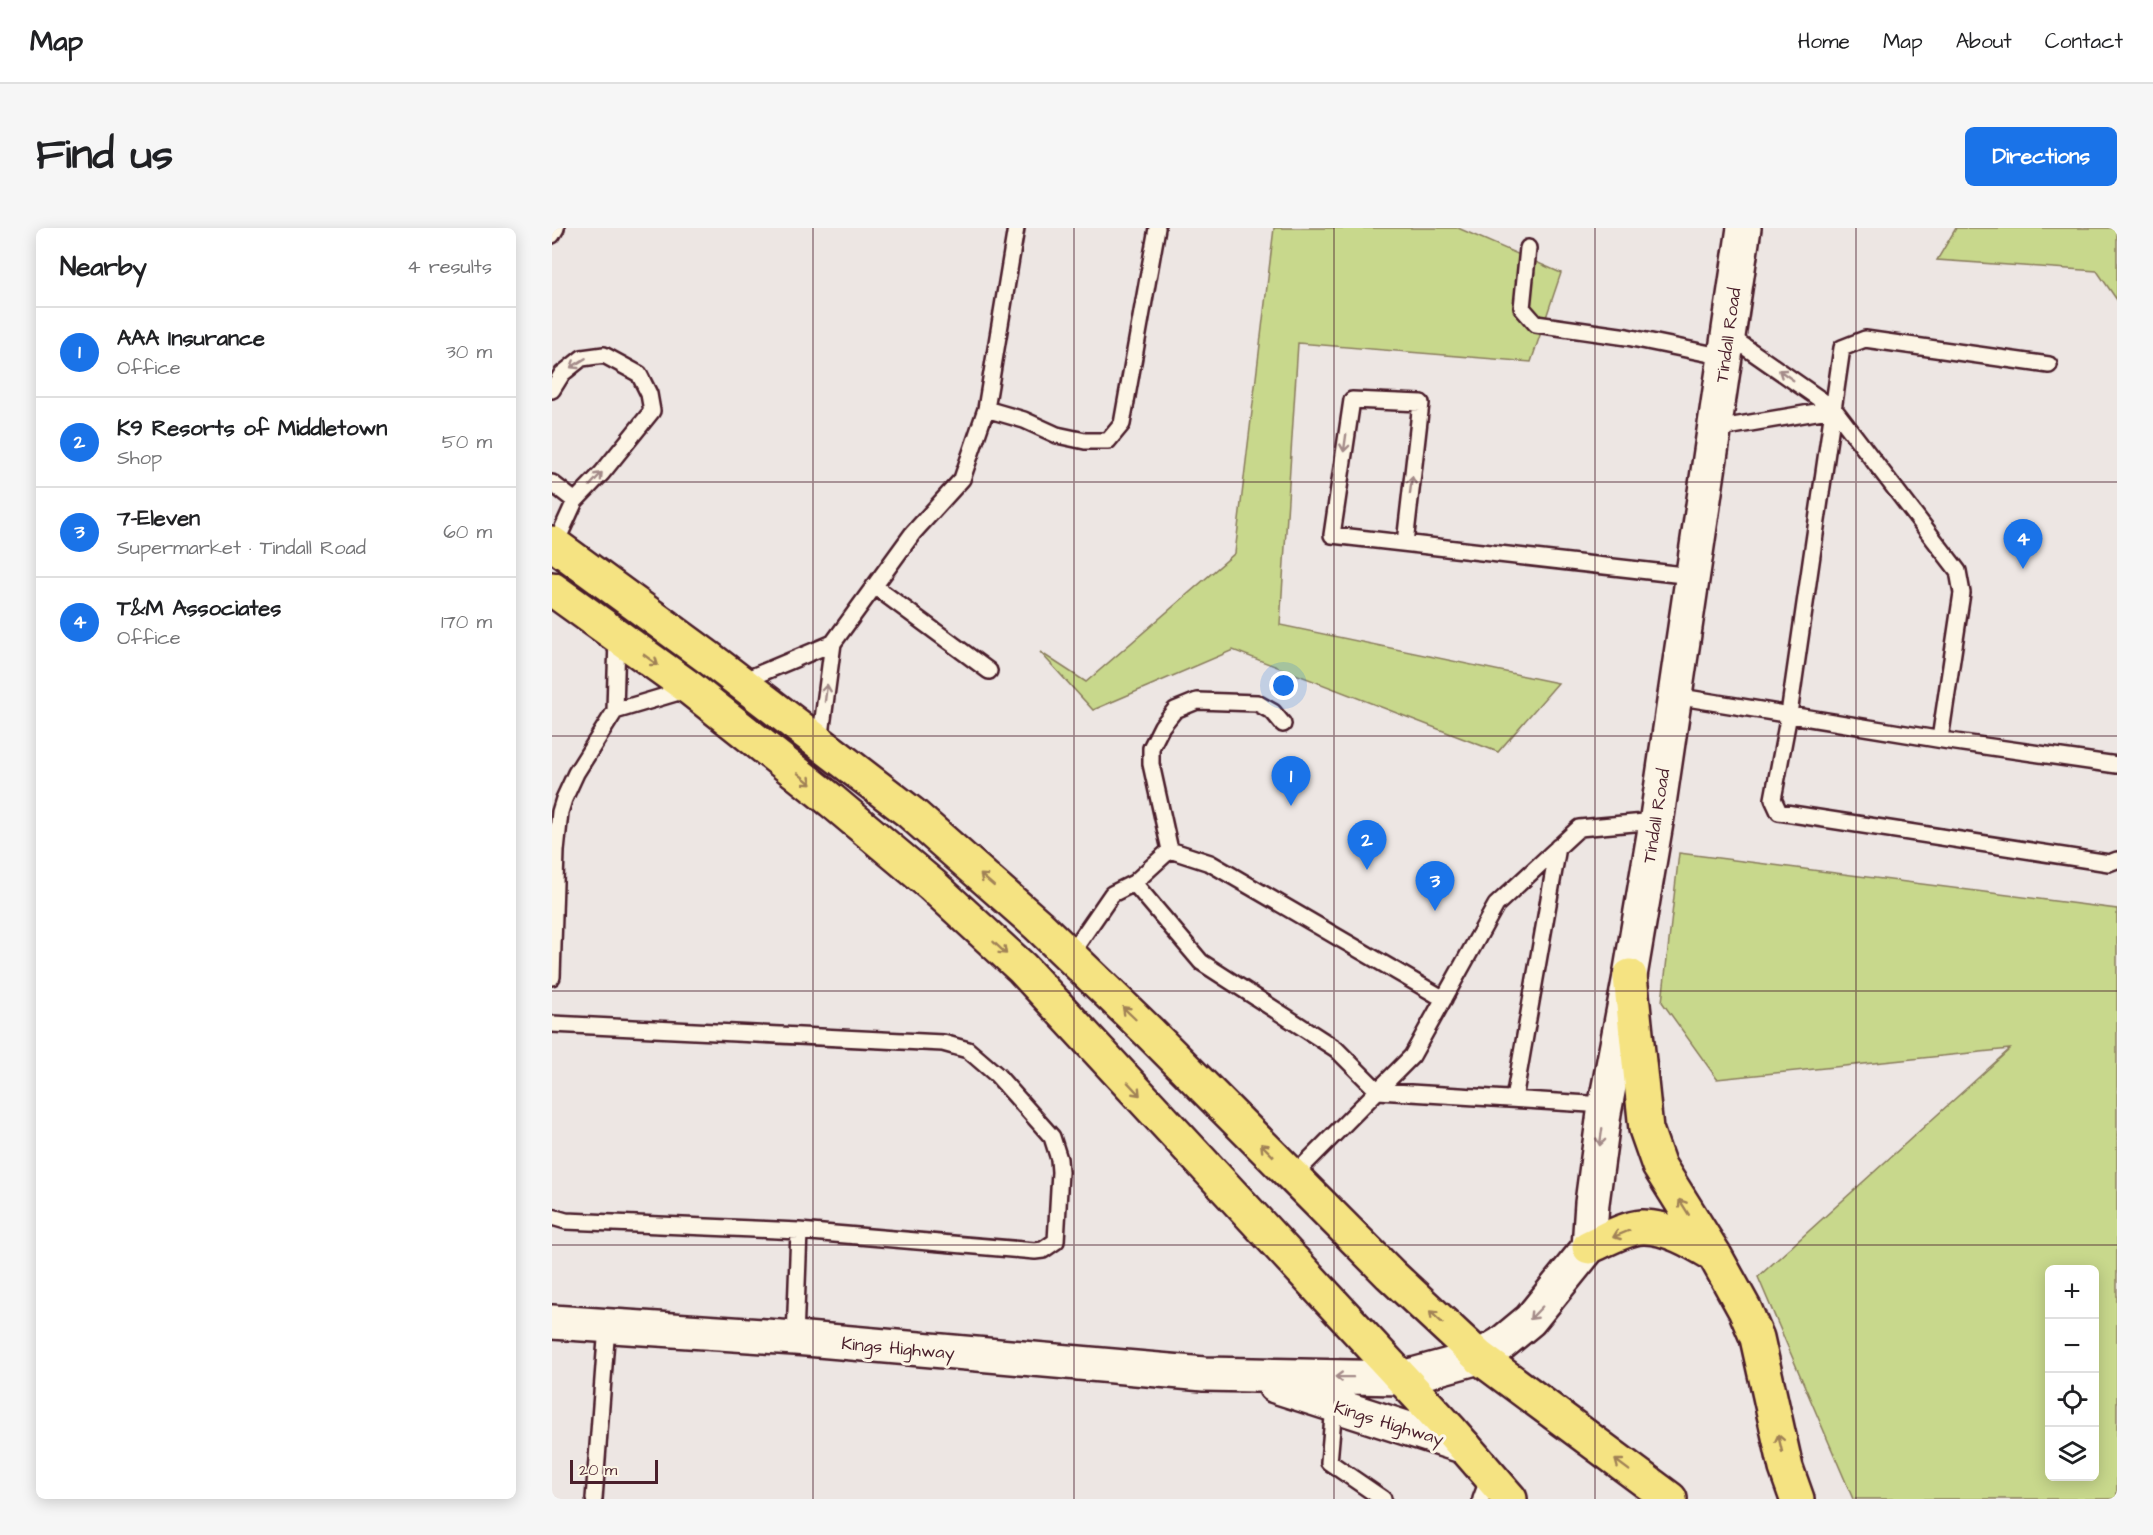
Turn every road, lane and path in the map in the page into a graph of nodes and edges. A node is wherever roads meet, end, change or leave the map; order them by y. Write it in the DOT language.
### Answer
graph roads {
  1 [pos="556,228"];
  2 [pos="1016,228"];
  3 [pos="1157,228"];
  4 [pos="1744,228"];
  5 [pos="552,235"];
  6 [pos="1528,248"];
  7 [pos="1727,346"];
  8 [pos="2049,365"];
  9 [pos="552,390"];
  10 [pos="986,409"];
  11 [pos="1834,409"];
  12 [pos="1714,429"];
  13 [pos="552,483"];
  14 [pos="576,501"];
  15 [pos="1405,543"];
  16 [pos="553,544"];
  17 [pos="1692,576"];
  18 [pos="874,586"];
  19 [pos="552,589"];
  20 [pos="618,635"];
  21 [pos="833,643"];
  22 [pos="989,670"];
  23 [pos="740,682"];
  24 [pos="691,689"];
  25 [pos="1675,696"];
  26 [pos="615,711"];
  27 [pos="1789,714"];
  28 [pos="1283,724"];
  29 [pos="1940,739"];
  30 [pos="820,743"];
  31 [pos="2117,765"];
  32 [pos="1656,821"];
  33 [pos="1558,847"];
  34 [pos="1170,850"];
  35 [pos="2117,860"];
  36 [pos="1134,884"];
  37 [pos="1070,955"];
  38 [pos="1630,976"];
  39 [pos="552,977"];
  40 [pos="1444,999"];
  41 [pos="552,1024"];
  42 [pos="1378,1090"];
  43 [pos="1514,1099"];
  44 [pos="1605,1105"];
  45 [pos="1293,1176"];
  46 [pos="552,1217"];
  47 [pos="799,1231"];
  48 [pos="1589,1247"];
  49 [pos="1714,1254"];
  50 [pos="552,1322"];
  51 [pos="607,1326"];
  52 [pos="795,1338"];
  53 [pos="1479,1357"];
  54 [pos="1244,1376"];
  55 [pos="1402,1378"];
  56 [pos="1334,1406"];
  57 [pos="1465,1447"];
  58 [pos="1494,1491"];
  59 [pos="594,1499"];
  60 [pos="1383,1499"];
  61 [pos="1670,1499"];
  62 [pos="1797,1499"];
  1 -- 5 [label="lane"];
  2 -- 10 [label="lane"];
  3 -- 10 [label="lane"];
  4 -- 7 [label="street, Tindall Road"];
  6 -- 7 [label="lane"];
  11 -- 7 [label="lane, one-way"];
  7 -- 12 [label="street, Tindall Road"];
  8 -- 11 [label="lane"];
  14 -- 9 [label="lane, one-way"];
  10 -- 18 [label="lane"];
  11 -- 12 [label="lane"];
  11 -- 27 [label="lane"];
  11 -- 29 [label="lane"];
  12 -- 17 [label="street, Tindall Road"];
  13 -- 14 [label="lane"];
  14 -- 16 [label="lane"];
  15 -- 15 [label="lane, one-way"];
  15 -- 17 [label="lane"];
  16 -- 23 [label="highway"];
  17 -- 25 [label="street, Tindall Road"];
  18 -- 21 [label="lane"];
  18 -- 22 [label="lane"];
  19 -- 20 [label="highway"];
  20 -- 24 [label="highway, one-way"];
  20 -- 26 [label="lane"];
  21 -- 23 [label="lane"];
  30 -- 21 [label="lane, one-way"];
  23 -- 30 [label="highway"];
  24 -- 26 [label="lane"];
  24 -- 55 [label="highway, one-way"];
  25 -- 27 [label="lane"];
  25 -- 32 [label="street, Tindall Road"];
  26 -- 39 [label="lane"];
  27 -- 29 [label="lane"];
  27 -- 35 [label="lane"];
  28 -- 34 [label="lane"];
  29 -- 31 [label="lane"];
  37 -- 30 [label="highway, one-way"];
  32 -- 33 [label="lane"];
  32 -- 38 [label="street, Tindall Road"];
  33 -- 40 [label="lane"];
  33 -- 43 [label="lane"];
  34 -- 36 [label="lane"];
  34 -- 40 [label="lane"];
  36 -- 37 [label="lane"];
  36 -- 42 [label="lane"];
  45 -- 37 [label="highway, one-way"];
  38 -- 44 [label="street, Tindall Road"];
  49 -- 38 [label="highway, one-way"];
  40 -- 42 [label="lane"];
  41 -- 47 [label="lane"];
  42 -- 43 [label="lane"];
  42 -- 45 [label="lane"];
  43 -- 44 [label="lane"];
  44 -- 48 [label="street, Tindall Road, one-way"];
  53 -- 45 [label="highway, one-way"];
  46 -- 47 [label="lane"];
  47 -- 52 [label="lane"];
  49 -- 48 [label="highway, one-way"];
  48 -- 53 [label="street, one-way"];
  62 -- 49 [label="highway, one-way"];
  50 -- 51 [label="street, Kings Highway"];
  51 -- 52 [label="street, Kings Highway"];
  51 -- 59 [label="lane"];
  52 -- 54 [label="street, Kings Highway"];
  53 -- 55 [label="street, Kings Highway"];
  61 -- 53 [label="highway, one-way"];
  55 -- 54 [label="street, Kings Highway, one-way"];
  54 -- 56 [label="street, Kings Highway"];
  55 -- 57 [label="highway"];
  56 -- 57 [label="street, Kings Highway"];
  56 -- 60 [label="lane"];
  57 -- 58 [label="highway"];
}
